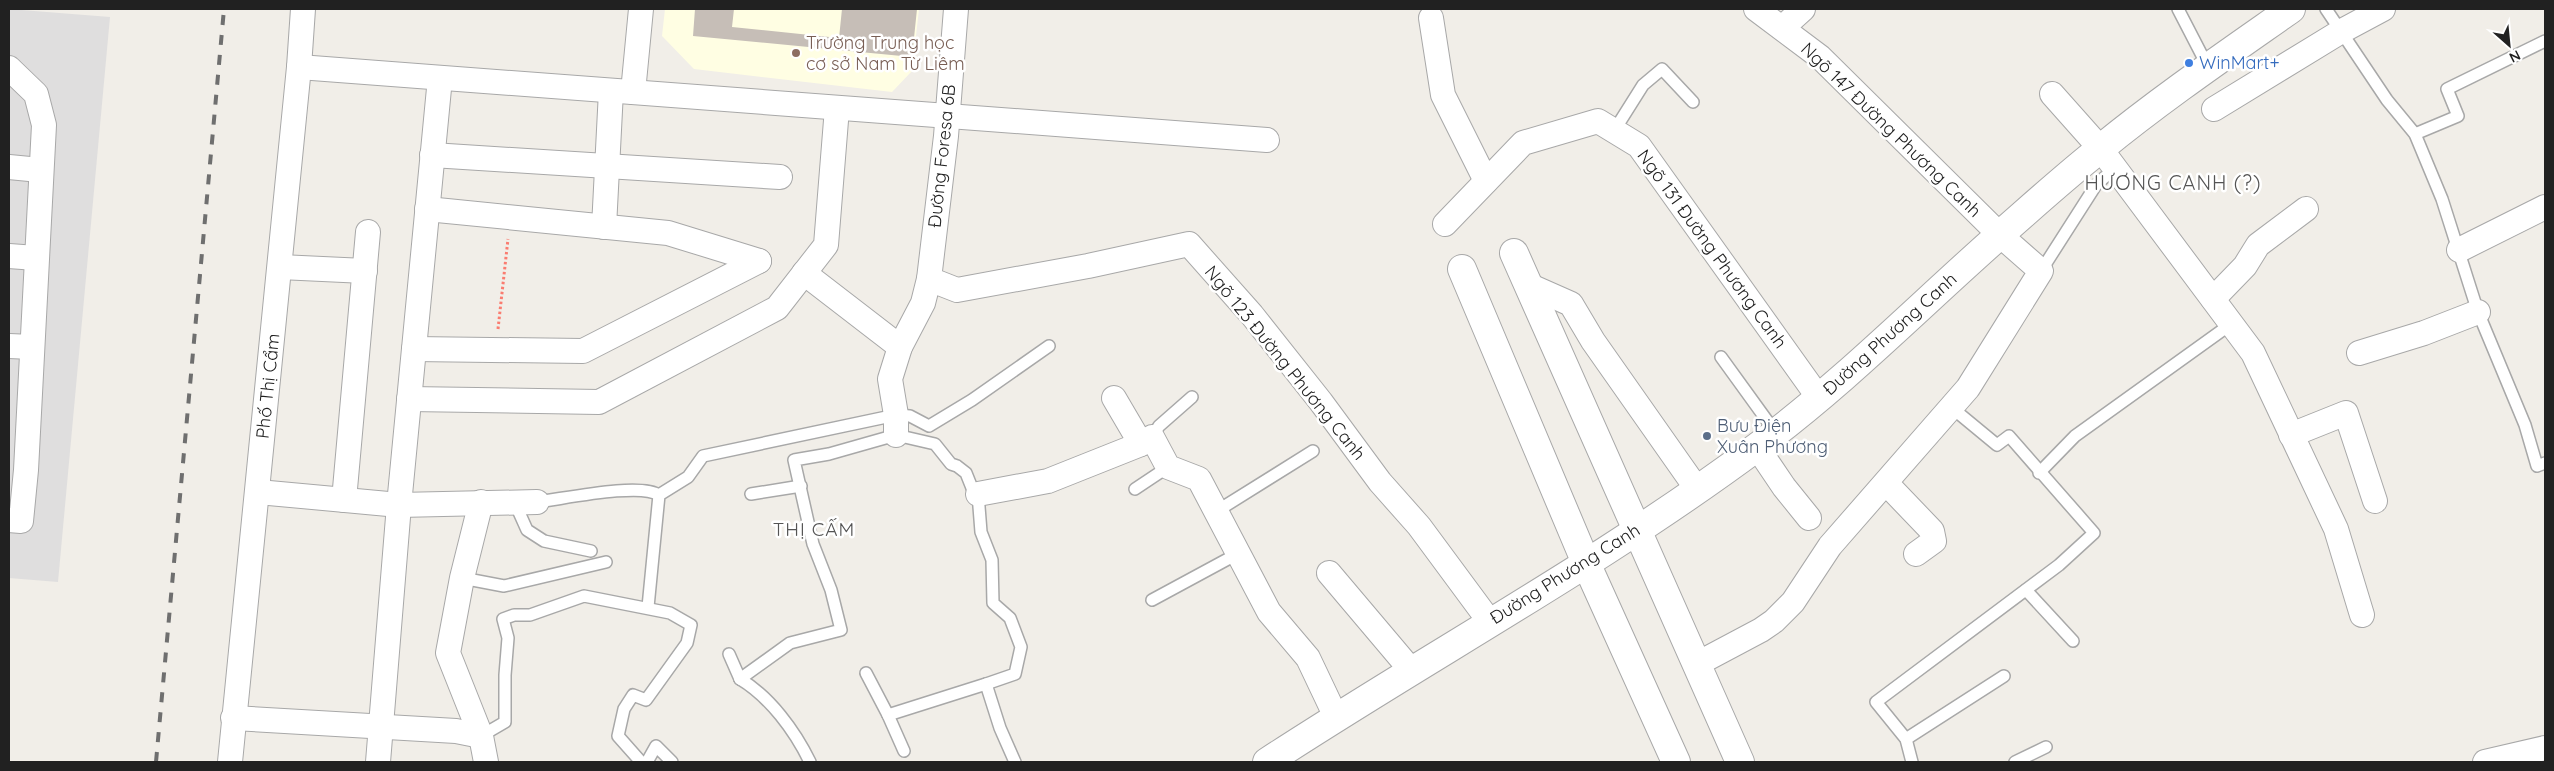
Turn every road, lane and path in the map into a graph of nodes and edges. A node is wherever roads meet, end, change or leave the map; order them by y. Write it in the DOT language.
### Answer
graph roads {
  1 [pos="303,9"];
  2 [pos="641,9"];
  3 [pos="956,9"];
  4 [pos="1756,9"];
  5 [pos="1803,9"];
  6 [pos="2178,9"];
  7 [pos="2291,9"];
  8 [pos="2326,9"];
  9 [pos="2383,9"];
  10 [pos="1430,18"];
  11 [pos="1782,28"];
  12 [pos="2340,32"];
  13 [pos="2545,41"];
  14 [pos="299,67"];
  15 [pos="2208,67"];
  16 [pos="9,68"];
  17 [pos="440,78"];
  18 [pos="622,91"];
  19 [pos="2052,94"];
  20 [pos="1692,102"];
  21 [pos="837,108"];
  22 [pos="2214,109"];
  23 [pos="948,116"];
  24 [pos="1614,131"];
  25 [pos="2415,134"];
  26 [pos="1267,140"];
  27 [pos="432,154"];
  28 [pos="2108,158"];
  29 [pos="606,165"];
  30 [pos="9,167"];
  31 [pos="40,170"];
  32 [pos="780,177"];
  33 [pos="1486,181"];
  34 [pos="2545,207"];
  35 [pos="427,209"];
  36 [pos="2306,209"];
  37 [pos="510,217"];
  38 [pos="1445,224"];
  39 [pos="604,227"];
  40 [pos="368,232"];
  41 [pos="2000,235"];
  42 [pos="2459,250"];
  43 [pos="1514,253"];
  44 [pos="9,256"];
  45 [pos="36,258"];
  46 [pos="280,267"];
  47 [pos="1462,269"];
  48 [pos="365,271"];
  49 [pos="2041,271"];
  50 [pos="804,273"];
  51 [pos="929,279"];
  52 [pos="1528,286"];
  53 [pos="2213,299"];
  54 [pos="2478,312"];
  55 [pos="2231,324"];
  56 [pos="9,346"];
  57 [pos="1049,346"];
  58 [pos="32,347"];
  59 [pos="900,347"];
  60 [pos="414,349"];
  61 [pos="496,350"];
  62 [pos="2359,353"];
  63 [pos="1721,357"];
  64 [pos="1192,397"];
  65 [pos="1114,398"];
  66 [pos="1819,398"];
  67 [pos="409,399"];
  68 [pos="1952,407"];
  69 [pos="934,423"];
  70 [pos="896,425"];
  71 [pos="18,429"];
  72 [pos="2291,435"];
  73 [pos="1147,440"];
  74 [pos="1766,440"];
  75 [pos="935,444"];
  76 [pos="1312,451"];
  77 [pos="2545,463"];
  78 [pos="1168,467"];
  79 [pos="2039,473"];
  80 [pos="1886,483"];
  81 [pos="801,486"];
  82 [pos="1135,489"];
  83 [pos="1698,489"];
  84 [pos="258,492"];
  85 [pos="751,494"];
  86 [pos="978,494"];
  87 [pos="658,495"];
  88 [pos="344,500"];
  89 [pos="514,501"];
  90 [pos="2375,501"];
  91 [pos="481,502"];
  92 [pos="538,502"];
  93 [pos="399,505"];
  94 [pos="1217,511"];
  95 [pos="1810,518"];
  96 [pos="9,520"];
  97 [pos="1636,530"];
  98 [pos="591,551"];
  99 [pos="1239,553"];
  100 [pos="1916,554"];
  101 [pos="606,562"];
  102 [pos="1586,563"];
  103 [pos="1329,573"];
  104 [pos="462,578"];
  105 [pos="2026,590"];
  106 [pos="1152,600"];
  107 [pos="648,607"];
  108 [pos="2362,615"];
  109 [pos="1490,622"];
  110 [pos="2073,641"];
  111 [pos="729,654"];
  112 [pos="1697,664"];
  113 [pos="1411,670"];
  114 [pos="866,673"];
  115 [pos="2004,676"];
  116 [pos="740,679"];
  117 [pos="986,684"];
  118 [pos="888,715"];
  119 [pos="1336,716"];
  120 [pos="233,718"];
  121 [pos="381,726"];
  122 [pos="481,736"];
  123 [pos="1906,739"];
  124 [pos="2046,747"];
  125 [pos="2545,748"];
  126 [pos="904,750"];
  127 [pos="230,762"];
  128 [pos="378,762"];
  129 [pos="486,762"];
  130 [pos="641,762"];
  131 [pos="647,762"];
  132 [pos="672,762"];
  133 [pos="810,762"];
  134 [pos="1015,762"];
  135 [pos="1267,762"];
  136 [pos="1676,762"];
  137 [pos="1740,762"];
  138 [pos="1912,762"];
  139 [pos="2015,762"];
  140 [pos="2485,762"];
  1 -- 14 [label="street, Phố Thị Cẩm"];
  2 -- 18 [label="street"];
  3 -- 23 [label="street, Đường Foresa 6B"];
  4 -- 11 [label="street, Ngõ 147 Đường Phương Canh"];
  5 -- 11 [label="street"];
  6 -- 15 [label="lane"];
  7 -- 15 [label="street, Đường Phương Canh"];
  8 -- 12 [label="lane"];
  9 -- 12 [label="street"];
  10 -- 33 [label="street"];
  11 -- 41 [label="street, Ngõ 147 Đường Phương Canh"];
  12 -- 22 [label="street"];
  12 -- 25 [label="lane"];
  13 -- 25 [label="lane"];
  14 -- 17 [label="street"];
  14 -- 46 [label="street, Phố Thị Cẩm"];
  15 -- 28 [label="street, Đường Phương Canh"];
  16 -- 31 [label="street"];
  17 -- 18 [label="street"];
  17 -- 27 [label="street"];
  18 -- 21 [label="street"];
  18 -- 29 [label="street"];
  19 -- 28 [label="street"];
  20 -- 24 [label="lane"];
  21 -- 23 [label="street"];
  21 -- 50 [label="street"];
  23 -- 26 [label="street"];
  23 -- 51 [label="street, Đường Foresa 6B"];
  24 -- 33 [label="street, Ngõ 131 Đường Phương Canh"];
  24 -- 66 [label="street, Ngõ 131 Đường Phương Canh"];
  25 -- 42 [label="lane"];
  27 -- 29 [label="street"];
  27 -- 35 [label="street"];
  28 -- 41 [label="street, Đường Phương Canh"];
  28 -- 49 [label="lane"];
  28 -- 53 [label="street"];
  29 -- 32 [label="street"];
  29 -- 39 [label="street"];
  30 -- 31 [label="street"];
  31 -- 45 [label="street"];
  33 -- 38 [label="street, Ngõ 131 Đường Phương Canh"];
  34 -- 42 [label="street"];
  35 -- 37 [label="street"];
  35 -- 60 [label="street"];
  36 -- 53 [label="street"];
  37 -- 39 [label="street"];
  37 -- 61 [label="path"];
  39 -- 61 [label="street"];
  40 -- 48 [label="street"];
  41 -- 49 [label="street, Ngõ 147 Đường Phương Canh"];
  41 -- 66 [label="street, Đường Phương Canh"];
  42 -- 54 [label="lane"];
  43 -- 52 [label="street"];
  44 -- 45 [label="street"];
  45 -- 58 [label="street"];
  46 -- 48 [label="street"];
  46 -- 84 [label="street, Phố Thị Cẩm"];
  47 -- 102 [label="street"];
  48 -- 88 [label="street"];
  49 -- 68 [label="street"];
  50 -- 59 [label="street"];
  50 -- 67 [label="street"];
  51 -- 59 [label="street, Đường Foresa 6B"];
  51 -- 109 [label="street, Ngõ 123 Đường Phương Canh"];
  52 -- 83 [label="street"];
  52 -- 97 [label="street"];
  53 -- 55 [label="street"];
  54 -- 62 [label="street"];
  54 -- 77 [label="lane"];
  55 -- 72 [label="street"];
  55 -- 79 [label="lane"];
  56 -- 58 [label="street"];
  57 -- 69 [label="lane"];
  58 -- 71 [label="street"];
  59 -- 70 [label="street, Đường Foresa 6B"];
  60 -- 61 [label="street"];
  60 -- 67 [label="street"];
  63 -- 74 [label="lane"];
  64 -- 73 [label="lane"];
  65 -- 73 [label="street"];
  66 -- 74 [label="street, Đường Phương Canh"];
  67 -- 93 [label="street"];
  68 -- 79 [label="lane"];
  68 -- 80 [label="street"];
  69 -- 70 [label="lane"];
  69 -- 75 [label="lane"];
  70 -- 75 [label="lane"];
  70 -- 81 [label="lane"];
  70 -- 87 [label="lane"];
  71 -- 96 [label="street"];
  72 -- 90 [label="street"];
  72 -- 108 [label="street"];
  73 -- 78 [label="street"];
  73 -- 86 [label="street"];
  74 -- 83 [label="street, Đường Phương Canh"];
  74 -- 95 [label="street"];
  75 -- 86 [label="lane"];
  76 -- 94 [label="lane"];
  78 -- 82 [label="lane"];
  78 -- 94 [label="street"];
  79 -- 105 [label="lane"];
  80 -- 100 [label="street"];
  80 -- 112 [label="street"];
  81 -- 85 [label="lane"];
  81 -- 116 [label="lane"];
  83 -- 97 [label="street, Đường Phương Canh"];
  84 -- 88 [label="street"];
  84 -- 120 [label="street, Phố Thị Cẩm"];
  86 -- 117 [label="lane"];
  87 -- 92 [label="lane"];
  87 -- 107 [label="lane"];
  88 -- 93 [label="street"];
  89 -- 91 [label="street"];
  89 -- 92 [label="street"];
  89 -- 98 [label="lane"];
  91 -- 93 [label="street"];
  91 -- 104 [label="street"];
  93 -- 121 [label="street"];
  94 -- 99 [label="street"];
  97 -- 102 [label="street, Đường Phương Canh"];
  97 -- 112 [label="street"];
  99 -- 106 [label="lane"];
  99 -- 119 [label="street"];
  101 -- 104 [label="lane"];
  102 -- 109 [label="street, Đường Phương Canh"];
  102 -- 136 [label="street"];
  103 -- 113 [label="street"];
  104 -- 122 [label="street"];
  105 -- 110 [label="lane"];
  105 -- 123 [label="lane"];
  107 -- 122 [label="lane"];
  107 -- 130 [label="lane"];
  109 -- 113 [label="street, Đường Phương Canh"];
  111 -- 116 [label="lane"];
  112 -- 137 [label="street"];
  113 -- 119 [label="street, Đường Phương Canh"];
  114 -- 118 [label="lane"];
  115 -- 123 [label="lane"];
  116 -- 133 [label="lane"];
  117 -- 118 [label="lane"];
  117 -- 134 [label="lane"];
  118 -- 126 [label="lane"];
  119 -- 135 [label="street, Đường Phương Canh"];
  120 -- 121 [label="street"];
  120 -- 127 [label="street, Phố Thị Cẩm"];
  121 -- 122 [label="street"];
  121 -- 128 [label="street"];
  122 -- 129 [label="street"];
  123 -- 138 [label="lane"];
  124 -- 139 [label="lane"];
  125 -- 140 [label="street"];
  131 -- 132 [label="lane"];
}
